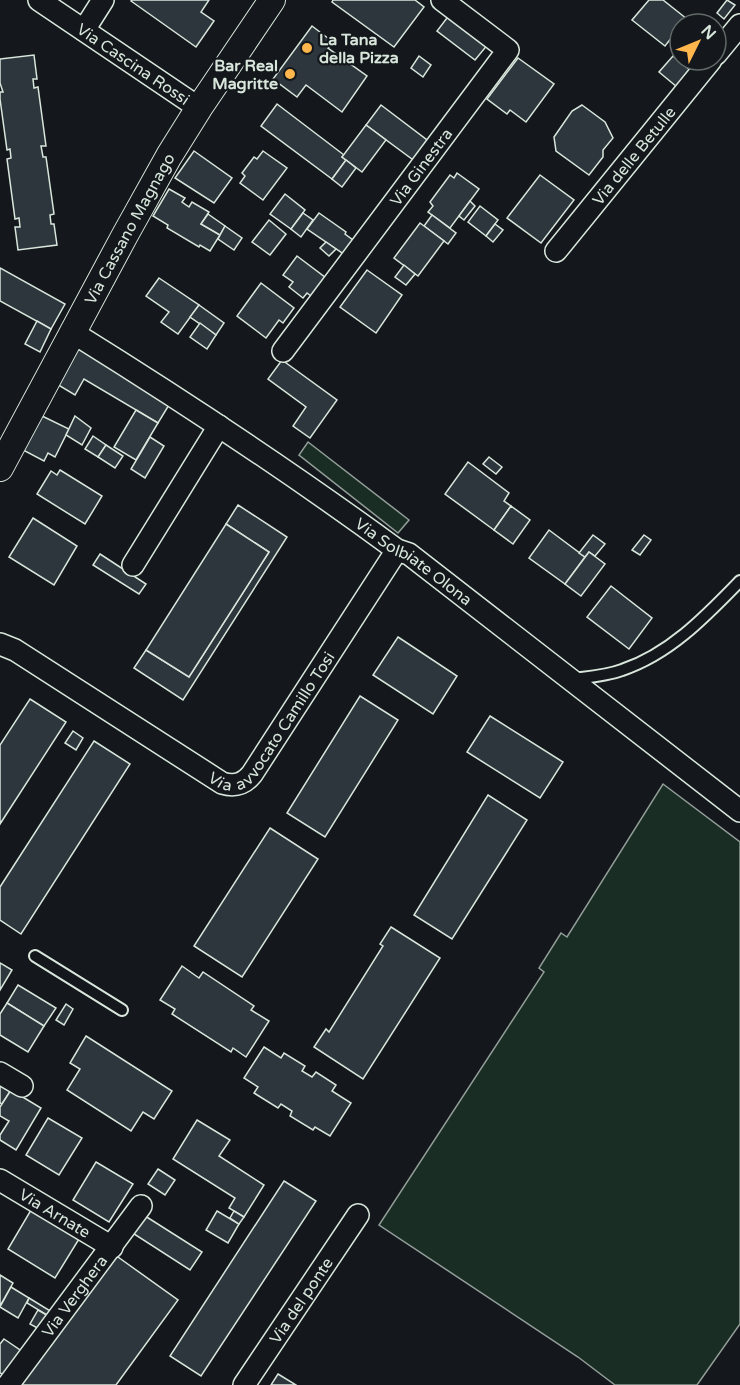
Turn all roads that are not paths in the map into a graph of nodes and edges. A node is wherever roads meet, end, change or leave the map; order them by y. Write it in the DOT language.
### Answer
graph roads {
  1 [pos="39,0"];
  2 [pos="103,0"];
  3 [pos="272,0"];
  4 [pos="442,0"];
  5 [pos="740,25"];
  6 [pos="84,30"];
  7 [pos="728,40"];
  8 [pos="701,72"];
  9 [pos="199,108"];
  10 [pos="556,251"];
  11 [pos="72,332"];
  12 [pos="283,351"];
  13 [pos="219,426"];
  14 [pos="0,468"];
  15 [pos="397,550"];
  16 [pos="133,565"];
  17 [pos="740,581"];
  18 [pos="0,634"];
  19 [pos="8,647"];
  20 [pos="570,679"];
  21 [pos="740,811"];
  22 [pos="35,956"];
  23 [pos="122,1010"];
  24 [pos="0,1073"];
  25 [pos="22,1086"];
  26 [pos="0,1180"];
  27 [pos="141,1206"];
  28 [pos="358,1215"];
  29 [pos="112,1247"];
  30 [pos="8,1385"];
  31 [pos="244,1385"];
  1 -- 6 [label="street, Via Cascina Rossi"];
  2 -- 6 [label="street"];
  3 -- 9 [label="street, Via Cassano Magnago"];
  4 -- 12 [label="street, Via Ginestra"];
  5 -- 7 [label="street"];
  6 -- 9 [label="street, Via Cascina Rossi"];
  8 -- 10 [label="street, Via delle Betulle"];
  9 -- 11 [label="street, Via Cassano Magnago"];
  11 -- 13 [label="street, Via Solbiate Olona"];
  11 -- 14 [label="street, Via Cassano Magnago"];
  13 -- 15 [label="street, Via Solbiate Olona"];
  13 -- 16 [label="street"];
  15 -- 19 [label="street, Via avvocato Camillo Tosi"];
  15 -- 20 [label="street, Via Solbiate Olona"];
  17 -- 20 [label="lane"];
  18 -- 19 [label="street, Via avvocato Camillo Tosi"];
  20 -- 21 [label="street, Via Solbiate Olona"];
  22 -- 23 [label="lane"];
  24 -- 25 [label="street"];
  26 -- 29 [label="street, Via Arnate"];
  27 -- 29 [label="street, Via Verghera"];
  28 -- 31 [label="street, Via del ponte"];
  29 -- 30 [label="street, Via Verghera"];
}
